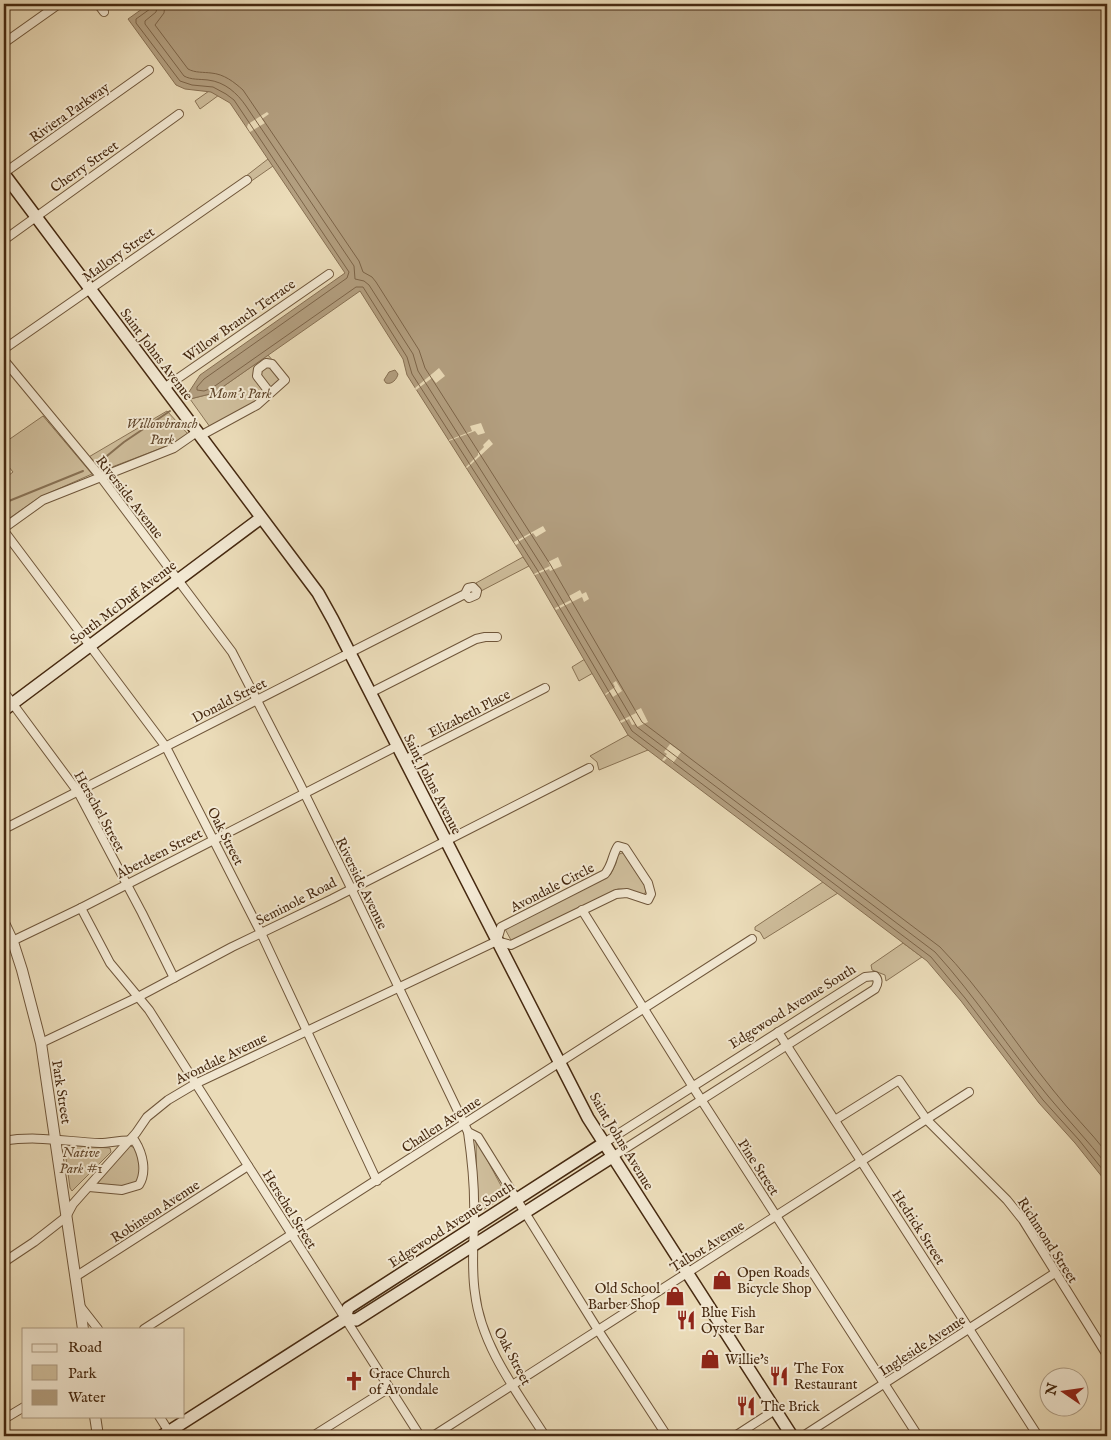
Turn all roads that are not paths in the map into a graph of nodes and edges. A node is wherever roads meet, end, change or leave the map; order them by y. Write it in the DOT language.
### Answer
graph roads {
  1 [pos="59,4"];
  2 [pos="98,4"];
  3 [pos="104,12"];
  4 [pos="4,43"];
  5 [pos="149,70"];
  6 [pos="179,114"];
  7 [pos="4,174"];
  8 [pos="247,180"];
  9 [pos="36,217"];
  10 [pos="4,240"];
  11 [pos="329,274"];
  12 [pos="89,289"];
  13 [pos="4,349"];
  14 [pos="4,360"];
  15 [pos="164,388"];
  16 [pos="270,393"];
  17 [pos="198,434"];
  18 [pos="100,476"];
  19 [pos="261,518"];
  20 [pos="4,530"];
  21 [pos="178,580"];
  22 [pos="465,594"];
  23 [pos="497,637"];
  24 [pos="90,645"];
  25 [pos="350,653"];
  26 [pos="545,688"];
  27 [pos="4,692"];
  28 [pos="370,693"];
  29 [pos="257,700"];
  30 [pos="8,707"];
  31 [pos="397,746"];
  32 [pos="166,747"];
  33 [pos="404,760"];
  34 [pos="589,768"];
  35 [pos="78,792"];
  36 [pos="305,793"];
  37 [pos="4,829"];
  38 [pos="214,839"];
  39 [pos="445,840"];
  40 [pos="126,884"];
  41 [pos="351,888"];
  42 [pos="81,908"];
  43 [pos="582,910"];
  44 [pos="4,923"];
  45 [pos="261,933"];
  46 [pos="752,939"];
  47 [pos="497,941"];
  48 [pos="8,943"];
  49 [pos="174,978"];
  50 [pos="398,988"];
  51 [pos="138,996"];
  52 [pos="644,1009"];
  53 [pos="307,1031"];
  54 [pos="778,1032"];
  55 [pos="41,1043"];
  56 [pos="787,1045"];
  57 [pos="559,1063"];
  58 [pos="195,1084"];
  59 [pos="693,1087"];
  60 [pos="970,1092"];
  61 [pos="701,1100"];
  62 [pos="836,1120"];
  63 [pos="927,1120"];
  64 [pos="463,1125"];
  65 [pos="468,1132"];
  66 [pos="56,1140"];
  67 [pos="129,1140"];
  68 [pos="4,1141"];
  69 [pos="604,1143"];
  70 [pos="612,1157"];
  71 [pos="862,1162"];
  72 [pos="248,1166"];
  73 [pos="377,1181"];
  74 [pos="89,1187"];
  75 [pos="516,1200"];
  76 [pos="524,1213"];
  77 [pos="66,1217"];
  78 [pos="776,1217"];
  79 [pos="473,1228"];
  80 [pos="292,1234"];
  81 [pos="473,1246"];
  82 [pos="4,1262"];
  83 [pos="1055,1273"];
  84 [pos="687,1274"];
  85 [pos="75,1277"];
  86 [pos="79,1305"];
  87 [pos="345,1319"];
  88 [pos="83,1328"];
  89 [pos="97,1328"];
  90 [pos="146,1328"];
  91 [pos="970,1329"];
  92 [pos="598,1330"];
  93 [pos="1107,1355"];
  94 [pos="884,1384"];
  95 [pos="513,1385"];
  96 [pos="389,1388"];
  97 [pos="22,1408"];
  98 [pos="775,1410"];
  99 [pos="95,1418"];
  100 [pos="160,1418"];
  101 [pos="4,1419"];
  102 [pos="168,1435"];
  103 [pos="1035,1435"];
  104 [pos="98,1436"];
  105 [pos="313,1436"];
  106 [pos="420,1436"];
  107 [pos="432,1436"];
  108 [pos="545,1436"];
  109 [pos="667,1436"];
  110 [pos="735,1436"];
  111 [pos="792,1436"];
  112 [pos="803,1436"];
  113 [pos="918,1436"];
  1 -- 4 [label="street"];
  2 -- 3 [label="street"];
  5 -- 7 [label="street, Riviera Parkway"];
  6 -- 9 [label="street, Cherry Street"];
  7 -- 9 [label="main road, Saint Johns Avenue"];
  8 -- 12 [label="street, Mallory Street"];
  9 -- 10 [label="street, Cherry Street"];
  9 -- 12 [label="main road, Saint Johns Avenue"];
  11 -- 15 [label="street, Willow Branch Terrace"];
  12 -- 13 [label="street, Mallory Street"];
  12 -- 15 [label="main road, Saint Johns Avenue"];
  14 -- 18 [label="street, Riverside Avenue"];
  15 -- 17 [label="main road, Saint Johns Avenue"];
  16 -- 17 [label="street"];
  17 -- 18 [label="street"];
  17 -- 19 [label="main road, Saint Johns Avenue"];
  18 -- 20 [label="street"];
  18 -- 21 [label="street, Riverside Avenue"];
  19 -- 21 [label="main road, South McDuff Avenue"];
  19 -- 25 [label="main road, Saint Johns Avenue"];
  20 -- 24 [label="street, Oak Street"];
  21 -- 24 [label="main road, South McDuff Avenue"];
  21 -- 29 [label="street, Riverside Avenue"];
  22 -- 25 [label="street, Donald Street"];
  23 -- 28 [label="street"];
  24 -- 30 [label="main road, South McDuff Avenue"];
  24 -- 32 [label="street, Oak Street"];
  25 -- 28 [label="main road, Saint Johns Avenue"];
  25 -- 29 [label="street, Donald Street"];
  26 -- 33 [label="street, Elizabeth Place"];
  27 -- 30 [label="street, Herschel Street"];
  28 -- 31 [label="main road, Saint Johns Avenue"];
  29 -- 32 [label="street, Donald Street"];
  29 -- 36 [label="street, Riverside Avenue"];
  30 -- 35 [label="street, Herschel Street"];
  31 -- 33 [label="main road, Saint Johns Avenue"];
  31 -- 36 [label="street, Aberdeen Street"];
  32 -- 35 [label="street, Donald Street"];
  32 -- 38 [label="street, Oak Street"];
  33 -- 39 [label="main road, Saint Johns Avenue"];
  34 -- 39 [label="street, Seminole Road"];
  35 -- 37 [label="street, Donald Street"];
  35 -- 40 [label="street, Herschel Street"];
  36 -- 38 [label="street, Aberdeen Street"];
  36 -- 41 [label="street, Riverside Avenue"];
  38 -- 40 [label="street, Aberdeen Street"];
  38 -- 45 [label="street, Oak Street"];
  39 -- 41 [label="street, Seminole Road"];
  39 -- 47 [label="main road, Saint Johns Avenue"];
  40 -- 42 [label="street, Aberdeen Street"];
  40 -- 49 [label="street, Herschel Street"];
  41 -- 45 [label="street, Seminole Road"];
  41 -- 50 [label="street, Riverside Avenue"];
  42 -- 48 [label="street, Aberdeen Street"];
  42 -- 51 [label="street, Herschel Street"];
  43 -- 47 [label="street, Avondale Circle"];
  43 -- 47 [label="street, Avondale Circle"];
  43 -- 52 [label="street, Pine Street"];
  44 -- 48 [label="street, Park Street"];
  45 -- 49 [label="street, Seminole Road"];
  45 -- 53 [label="street, Oak Street"];
  46 -- 52 [label="street, Challen Avenue"];
  47 -- 50 [label="street, Avondale Avenue"];
  47 -- 57 [label="main road, Saint Johns Avenue"];
  48 -- 55 [label="street, Park Street"];
  49 -- 51 [label="street, Seminole Road"];
  50 -- 53 [label="street, Avondale Avenue"];
  50 -- 64 [label="street, Riverside Avenue"];
  51 -- 55 [label="street, Seminole Road"];
  51 -- 58 [label="street, Herschel Street"];
  52 -- 57 [label="street, Challen Avenue"];
  52 -- 59 [label="street, Pine Street"];
  53 -- 58 [label="street, Avondale Avenue"];
  53 -- 73 [label="street, Oak Street"];
  54 -- 56 [label="street, Hedrick Street"];
  54 -- 56 [label="street, Edgewood Avenue South"];
  54 -- 59 [label="street, Edgewood Avenue South"];
  55 -- 66 [label="street, Park Street"];
  56 -- 61 [label="street, Edgewood Avenue South"];
  56 -- 62 [label="street, Hedrick Street"];
  57 -- 64 [label="street, Challen Avenue"];
  57 -- 69 [label="main road, Saint Johns Avenue"];
  58 -- 67 [label="street, Avondale Avenue"];
  58 -- 72 [label="street, Herschel Street"];
  59 -- 61 [label="street, Pine Street"];
  59 -- 69 [label="street, Edgewood Avenue South"];
  60 -- 63 [label="street, Talbot Avenue"];
  61 -- 70 [label="street, Edgewood Avenue South"];
  61 -- 78 [label="street, Pine Street"];
  62 -- 63 [label="street, Richmond Street"];
  62 -- 71 [label="street, Hedrick Street"];
  63 -- 71 [label="street, Talbot Avenue"];
  63 -- 83 [label="street, Richmond Street"];
  64 -- 65 [label="street, Riverside Avenue"];
  64 -- 73 [label="street, Challen Avenue"];
  65 -- 75 [label="street, Riverside Avenue"];
  65 -- 79 [label="street, Oak Street"];
  66 -- 67 [label="street"];
  66 -- 68 [label="street"];
  66 -- 77 [label="street, Park Street"];
  67 -- 74 [label="street, Avondale Avenue"];
  67 -- 74 [label="street"];
  69 -- 70 [label="main road, Saint Johns Avenue"];
  69 -- 75 [label="main road, Edgewood Avenue South"];
  70 -- 76 [label="main road, Edgewood Avenue South"];
  70 -- 84 [label="main road, Saint Johns Avenue"];
  71 -- 78 [label="street, Talbot Avenue"];
  71 -- 91 [label="street, Hedrick Street"];
  72 -- 80 [label="street, Herschel Street"];
  72 -- 85 [label="street, Robinson Avenue"];
  73 -- 80 [label="street, Challen Avenue"];
  74 -- 77 [label="street, Avondale Avenue"];
  75 -- 76 [label="street, Riverside Avenue"];
  75 -- 79 [label="main road, Edgewood Avenue South"];
  76 -- 81 [label="main road, Edgewood Avenue South"];
  76 -- 92 [label="street, Riverside Avenue"];
  77 -- 82 [label="street, Avondale Avenue"];
  77 -- 85 [label="street, Park Street"];
  78 -- 84 [label="street, Talbot Avenue"];
  78 -- 94 [label="street, Pine Street"];
  79 -- 81 [label="street, Oak Street"];
  79 -- 87 [label="main road, Edgewood Avenue South"];
  80 -- 87 [label="street, Herschel Street"];
  80 -- 90 [label="street, Challen Avenue"];
  81 -- 87 [label="main road, Edgewood Avenue South"];
  81 -- 95 [label="street, Oak Street"];
  83 -- 91 [label="street, Ingleside Avenue"];
  83 -- 93 [label="street, Richmond Street"];
  84 -- 92 [label="street, Talbot Avenue"];
  84 -- 98 [label="main road, Saint Johns Avenue"];
  85 -- 86 [label="street, Park Street"];
  86 -- 88 [label="street, Park Street"];
  86 -- 89 [label="street"];
  87 -- 96 [label="street, Herschel Street"];
  87 -- 102 [label="main road, Edgewood Avenue South"];
  91 -- 94 [label="street, Ingleside Avenue"];
  91 -- 103 [label="street, Hedrick Street"];
  92 -- 95 [label="street, Talbot Avenue"];
  92 -- 109 [label="street, Riverside Avenue"];
  94 -- 112 [label="street, Ingleside Avenue"];
  94 -- 113 [label="street, Pine Street"];
  95 -- 107 [label="street, Talbot Avenue"];
  95 -- 108 [label="street, Oak Street"];
  96 -- 105 [label="street"];
  96 -- 106 [label="street, Herschel Street"];
  97 -- 101 [label="street"];
  98 -- 110 [label="street"];
  98 -- 111 [label="main road, Saint Johns Avenue"];
  99 -- 104 [label="street"];
  100 -- 102 [label="street"];
}
